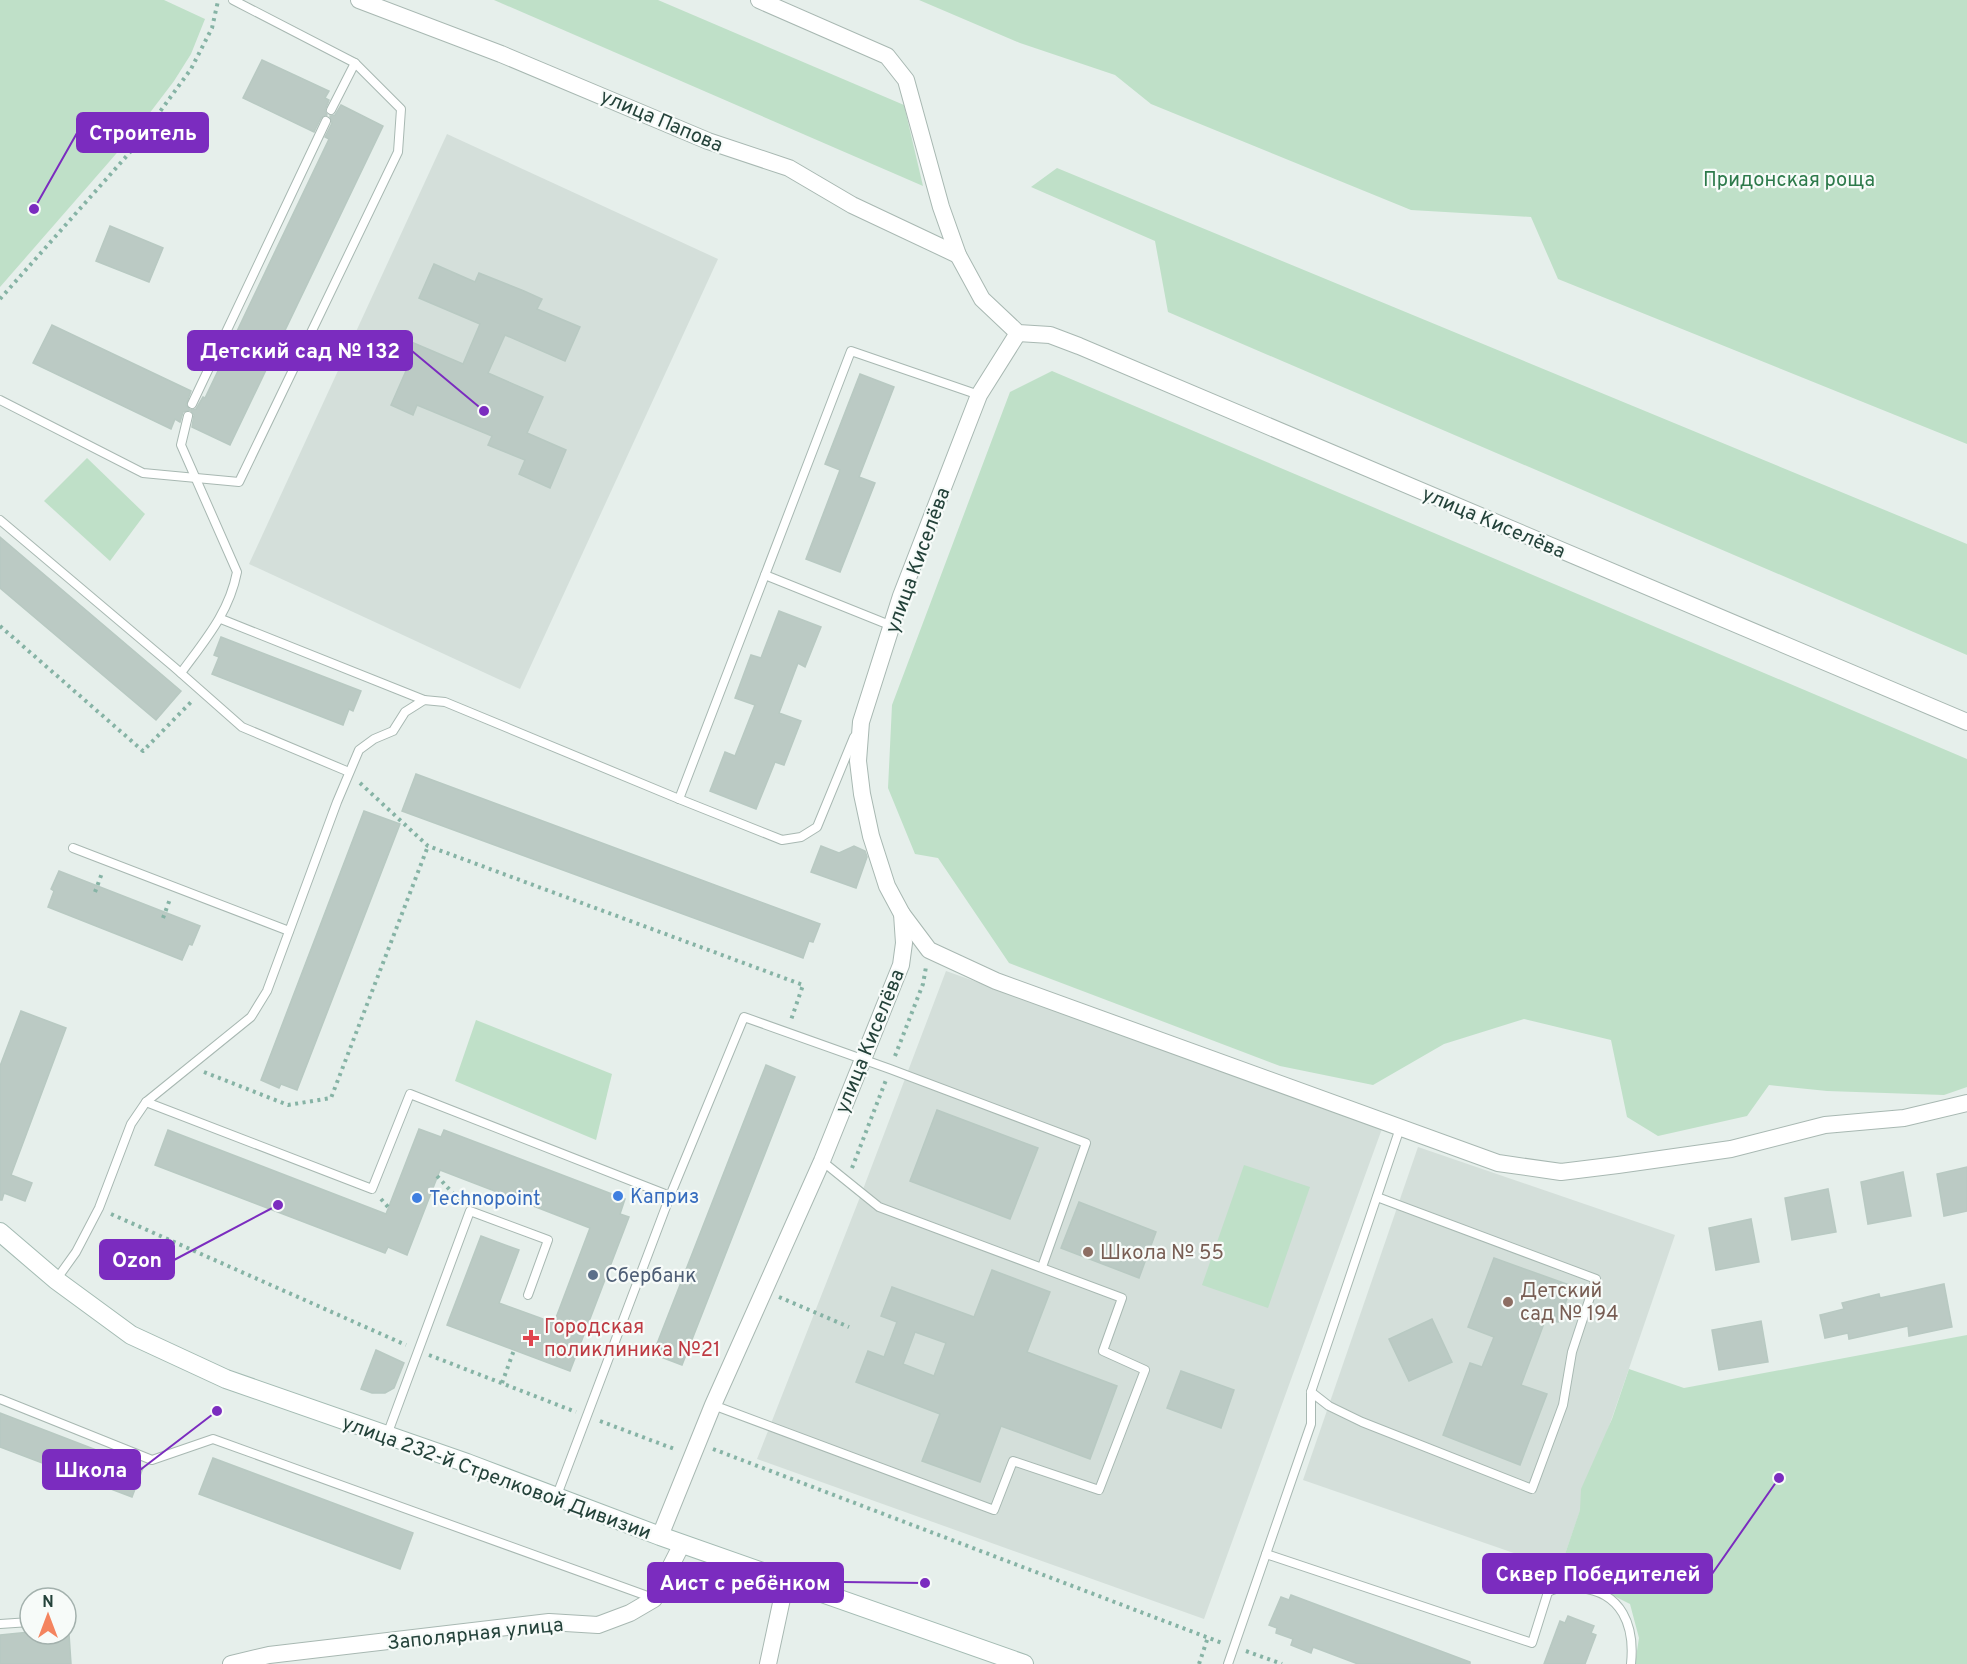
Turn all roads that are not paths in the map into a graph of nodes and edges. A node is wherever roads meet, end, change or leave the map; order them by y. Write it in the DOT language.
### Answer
graph roads {
  1 [pos="233,0"];
  2 [pos="359,0"];
  3 [pos="759,0"];
  4 [pos="355,63"];
  5 [pos="331,110"];
  6 [pos="326,121"];
  7 [pos="958,255"];
  8 [pos="1018,333"];
  9 [pos="979,395"];
  10 [pos="0,400"];
  11 [pos="192,404"];
  12 [pos="188,416"];
  13 [pos="195,478"];
  14 [pos="0,520"];
  15 [pos="765,575"];
  16 [pos="221,619"];
  17 [pos="892,626"];
  18 [pos="181,673"];
  19 [pos="424,700"];
  20 [pos="861,722"];
  21 [pos="1967,722"];
  22 [pos="349,772"];
  23 [pos="679,800"];
  24 [pos="73,848"];
  25 [pos="902,914"];
  26 [pos="289,932"];
  27 [pos="862,1059"];
  28 [pos="146,1102"];
  29 [pos="1967,1103"];
  30 [pos="1401,1128"];
  31 [pos="822,1161"];
  32 [pos="670,1196"];
  33 [pos="1377,1197"];
  34 [pos="0,1232"];
  35 [pos="1042,1267"];
  36 [pos="56,1280"];
  37 [pos="528,1295"];
  38 [pos="1311,1392"];
  39 [pos="0,1399"];
  40 [pos="714,1405"];
  41 [pos="387,1435"];
  42 [pos="557,1495"];
  43 [pos="660,1536"];
  44 [pos="681,1544"];
  45 [pos="1266,1554"];
  46 [pos="786,1580"];
  47 [pos="654,1599"];
  48 [pos="18,1623"];
  49 [pos="0,1624"];
  50 [pos="231,1664"];
  51 [pos="768,1664"];
  52 [pos="1024,1664"];
  53 [pos="1228,1664"];
  54 [pos="1631,1664"];
  1 -- 4 [label="lane"];
  2 -- 7 [label="street, улица Папова"];
  3 -- 7 [label="street"];
  4 -- 5 [label="lane"];
  4 -- 13 [label="lane"];
  6 -- 11 [label="lane"];
  7 -- 8 [label="street"];
  8 -- 9 [label="street, улица Киселёва"];
  8 -- 21 [label="street, улица Киселёва"];
  9 -- 15 [label="lane"];
  9 -- 17 [label="street, улица Киселёва"];
  10 -- 13 [label="lane"];
  12 -- 13 [label="lane"];
  13 -- 16 [label="lane"];
  14 -- 18 [label="lane"];
  15 -- 17 [label="lane"];
  15 -- 23 [label="lane"];
  16 -- 18 [label="lane"];
  16 -- 19 [label="lane"];
  17 -- 20 [label="street, улица Киселёва"];
  18 -- 22 [label="lane"];
  19 -- 22 [label="lane"];
  19 -- 23 [label="lane"];
  20 -- 23 [label="lane"];
  20 -- 25 [label="street, улица Киселёва"];
  22 -- 26 [label="lane"];
  24 -- 26 [label="lane"];
  25 -- 27 [label="street, улица Киселёва"];
  25 -- 30 [label="street"];
  26 -- 28 [label="lane"];
  27 -- 31 [label="street, улица Киселёва"];
  27 -- 32 [label="lane"];
  27 -- 35 [label="lane"];
  28 -- 32 [label="lane"];
  28 -- 36 [label="lane"];
  29 -- 30 [label="street"];
  30 -- 33 [label="lane"];
  31 -- 35 [label="lane"];
  31 -- 40 [label="street, улица Киселёва"];
  32 -- 42 [label="lane"];
  33 -- 38 [label="lane"];
  33 -- 38 [label="lane"];
  34 -- 36 [label="street, улица 232-й Стрелковой Дивизии"];
  35 -- 40 [label="lane"];
  36 -- 41 [label="street, улица 232-й Стрелковой Дивизии"];
  37 -- 41 [label="lane"];
  38 -- 45 [label="lane"];
  39 -- 47 [label="lane"];
  40 -- 43 [label="street, улица Киселёва"];
  41 -- 42 [label="street, улица 232-й Стрелковой Дивизии"];
  42 -- 43 [label="street, улица 232-й Стрелковой Дивизии"];
  43 -- 44 [label="street, улица 232-й Стрелковой Дивизии"];
  44 -- 46 [label="street, улица 232-й Стрелковой Дивизии"];
  44 -- 47 [label="street"];
  45 -- 53 [label="lane"];
  45 -- 54 [label="lane"];
  46 -- 51 [label="street"];
  46 -- 52 [label="street, улица 232-й Стрелковой Дивизии"];
  47 -- 50 [label="street, Заполярная улица"];
  48 -- 49 [label="lane"];
}
